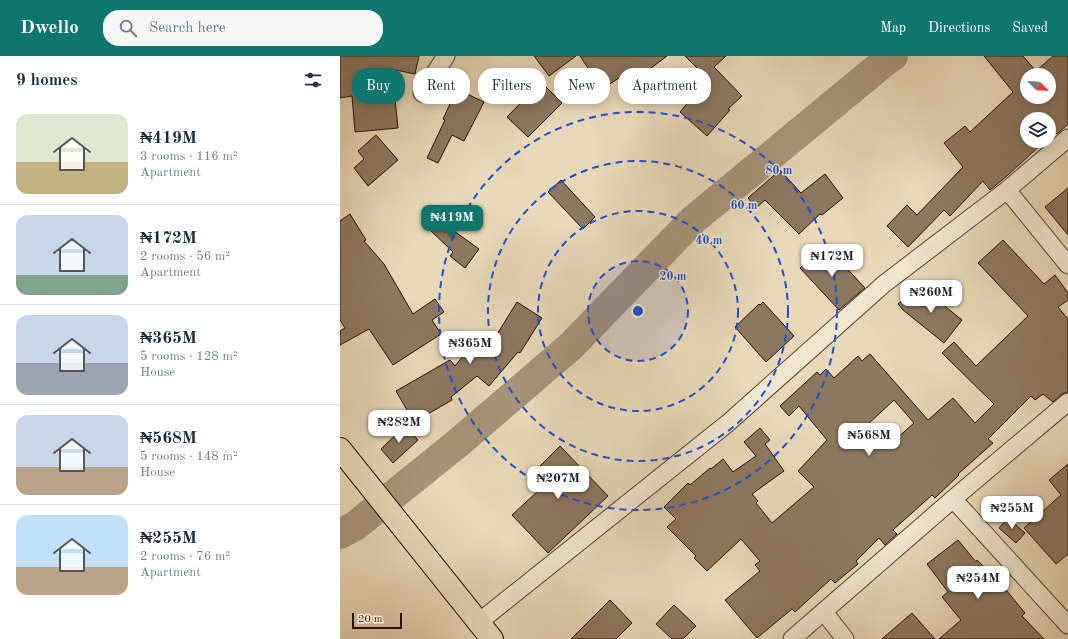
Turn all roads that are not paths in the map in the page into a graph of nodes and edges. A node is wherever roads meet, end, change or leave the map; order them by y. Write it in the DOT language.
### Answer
graph roads {
  1 [pos="446,56"];
  2 [pos="438,68"];
  3 [pos="1068,138"];
  4 [pos="1006,190"];
  5 [pos="1068,265"];
  6 [pos="1068,402"];
  7 [pos="340,450"];
  8 [pos="954,499"];
  9 [pos="824,612"];
  10 [pos="479,622"];
  11 [pos="1068,625"];
  12 [pos="492,639"];
  13 [pos="792,639"];
  14 [pos="845,639"];
  1 -- 2 [label="street"];
  3 -- 4 [label="street"];
  4 -- 5 [label="street"];
  4 -- 10 [label="street"];
  6 -- 8 [label="street"];
  7 -- 10 [label="main road"];
  8 -- 9 [label="street"];
  8 -- 11 [label="street"];
  9 -- 13 [label="street"];
  9 -- 14 [label="street"];
  10 -- 12 [label="main road"];
}
